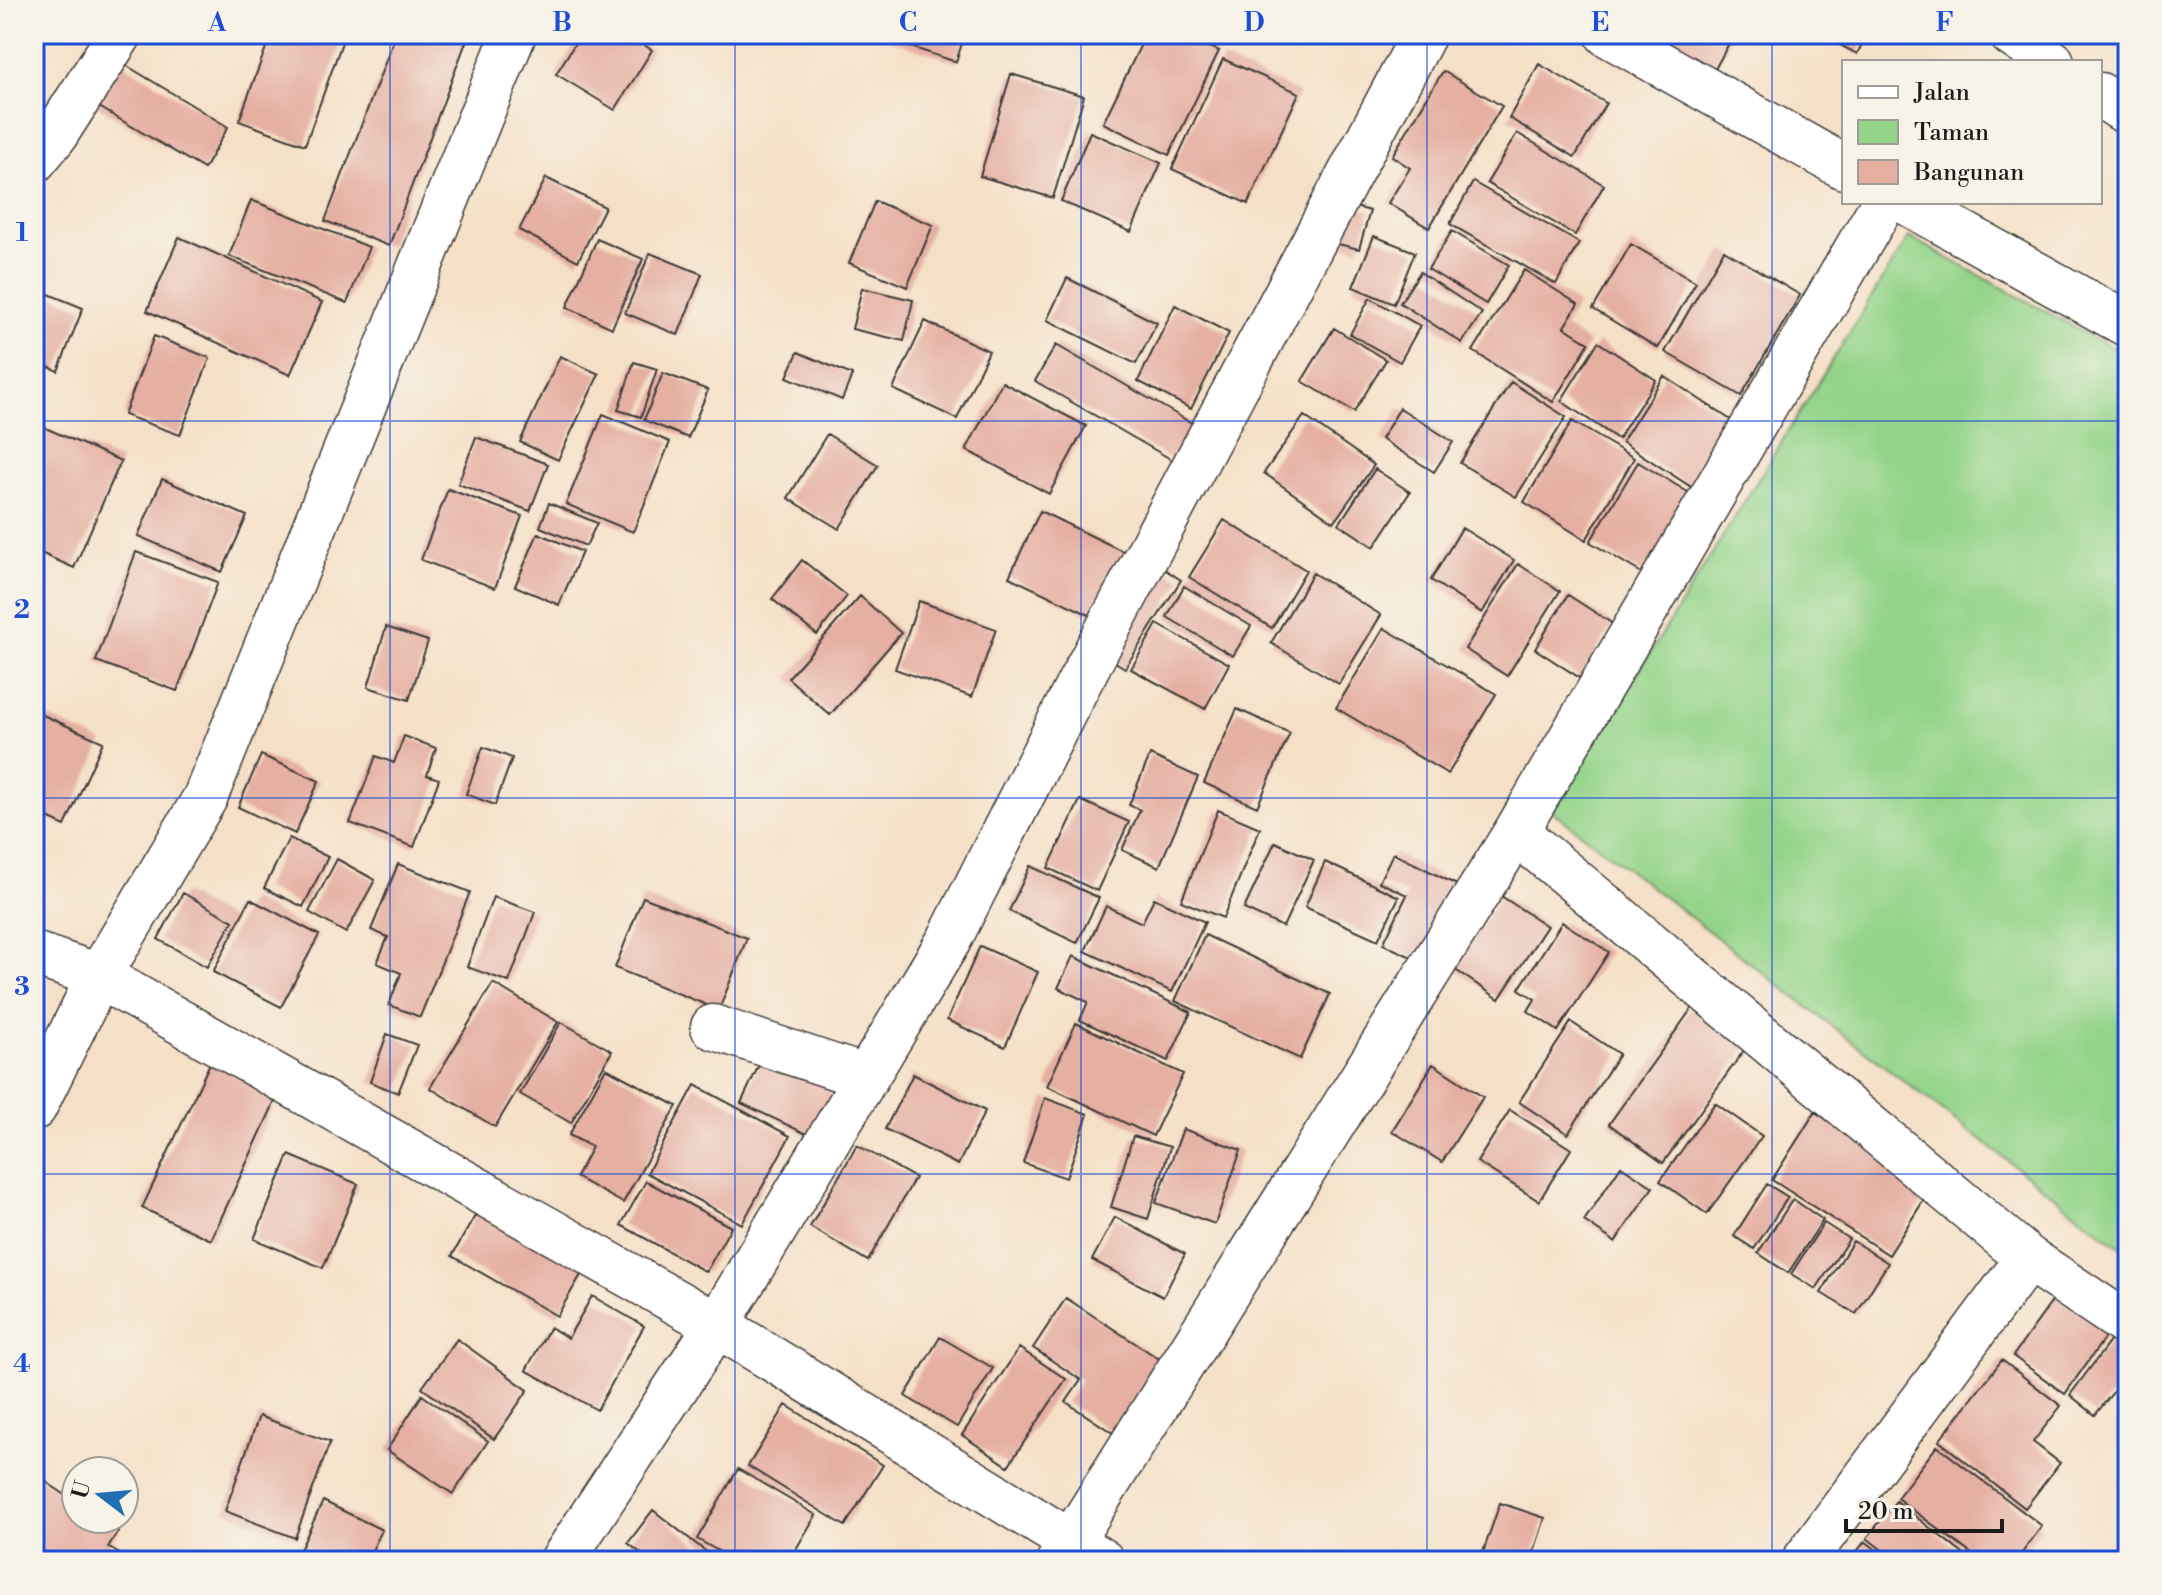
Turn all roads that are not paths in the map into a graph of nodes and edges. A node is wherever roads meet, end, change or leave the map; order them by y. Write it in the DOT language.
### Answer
graph roads {
  1 [pos="120,34"];
  2 [pos="514,34"];
  3 [pos="1424,34"];
  4 [pos="1607,34"];
  5 [pos="2011,34"];
  6 [pos="2049,60"];
  7 [pos="2102,96"];
  8 [pos="2128,113"];
  9 [pos="34,161"];
  10 [pos="1842,166"];
  11 [pos="1883,204"];
  12 [pos="1910,204"];
  13 [pos="2128,325"];
  14 [pos="1516,832"];
  15 [pos="34,954"];
  16 [pos="99,976"];
  17 [pos="713,1027"];
  18 [pos="865,1077"];
  19 [pos="34,1108"];
  20 [pos="2028,1258"];
  21 [pos="717,1325"];
  22 [pos="2128,1325"];
  23 [pos="1077,1555"];
  24 [pos="562,1561"];
  25 [pos="1804,1561"];
  1 -- 9 [label="street"];
  2 -- 16 [label="street"];
  3 -- 18 [label="street"];
  4 -- 10 [label="street"];
  5 -- 6 [label="street"];
  7 -- 8 [label="street"];
  11 -- 14 [label="street"];
  12 -- 13 [label="street"];
  14 -- 20 [label="street"];
  14 -- 23 [label="street"];
  15 -- 16 [label="street"];
  16 -- 19 [label="street"];
  16 -- 21 [label="street"];
  17 -- 18 [label="street"];
  18 -- 21 [label="street"];
  20 -- 22 [label="street"];
  20 -- 25 [label="street"];
  21 -- 23 [label="street"];
  21 -- 24 [label="street"];
}
